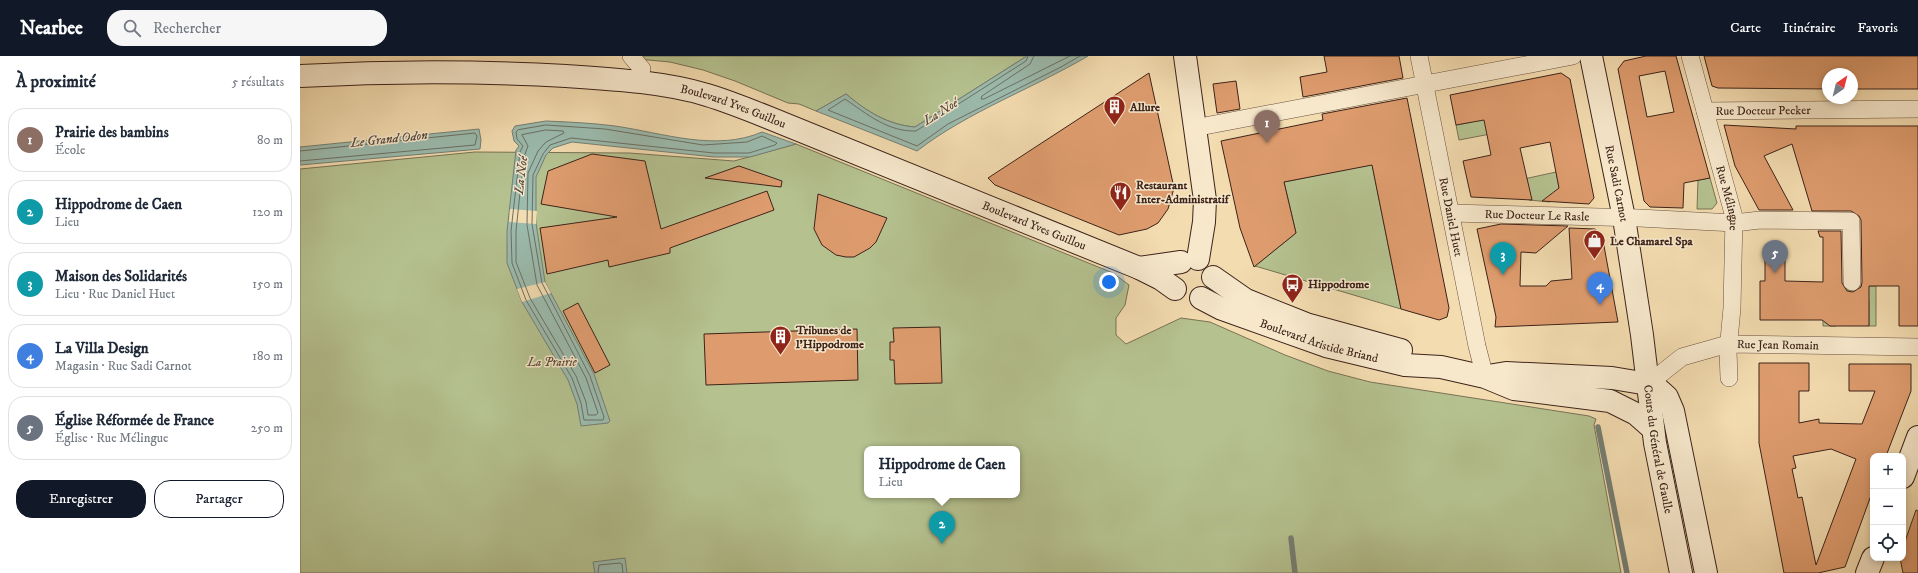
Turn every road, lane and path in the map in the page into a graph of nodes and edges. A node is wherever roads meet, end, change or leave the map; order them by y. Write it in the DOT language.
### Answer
graph roads {
  1 [pos="631,56"];
  2 [pos="1184,56"];
  3 [pos="1419,56"];
  4 [pos="1572,56"];
  5 [pos="1591,56"];
  6 [pos="1690,56"];
  7 [pos="642,69"];
  8 [pos="300,76"];
  9 [pos="1425,85"];
  10 [pos="1918,109"];
  11 [pos="1705,111"];
  12 [pos="1194,128"];
  13 [pos="1451,214"];
  14 [pos="1624,218"];
  15 [pos="1734,223"];
  16 [pos="1190,261"];
  17 [pos="1138,268"];
  18 [pos="1213,277"];
  19 [pos="1852,282"];
  20 [pos="1175,289"];
  21 [pos="1201,298"];
  22 [pos="1728,344"];
  23 [pos="1918,347"];
  24 [pos="1441,367"];
  25 [pos="1485,377"];
  26 [pos="1729,378"];
  27 [pos="1648,384"];
  28 [pos="1653,429"];
  29 [pos="1918,437"];
  30 [pos="1906,469"];
  31 [pos="1872,561"];
  32 [pos="1681,573"];
  33 [pos="1706,573"];
  34 [pos="1867,573"];
  1 -- 7 [label="street"];
  2 -- 12 [label="main road"];
  3 -- 9 [label="street, Rue Daniel Huet"];
  4 -- 9 [label="street"];
  5 -- 14 [label="main road, Rue Sadi Carnot"];
  6 -- 11 [label="street, Rue Mélingue"];
  8 -- 17 [label="main road, Boulevard Yves Guillou"];
  9 -- 12 [label="street"];
  9 -- 13 [label="street, Rue Daniel Huet"];
  10 -- 11 [label="street, Rue Docteur Pecker"];
  11 -- 15 [label="street, Rue Mélingue"];
  12 -- 16 [label="main road"];
  13 -- 14 [label="street, Rue Docteur Le Rasle"];
  13 -- 25 [label="street, Rue Daniel Huet"];
  14 -- 15 [label="street, Rue Docteur Le Rasle"];
  14 -- 27 [label="main road, Rue Sadi Carnot"];
  15 -- 19 [label="street, Rue Docteur Le Rasle"];
  15 -- 22 [label="street, Rue Mélingue"];
  16 -- 17 [label="main road"];
  16 -- 18 [label="main road, Boulevard Aristide Briand"];
  16 -- 20 [label="main road"];
  17 -- 20 [label="main road, Boulevard Yves Guillou"];
  18 -- 21 [label="main road"];
  18 -- 24 [label="main road, Boulevard Aristide Briand"];
  20 -- 21 [label="main road, Boulevard Aristide Briand"];
  21 -- 24 [label="main road, Boulevard Aristide Briand"];
  22 -- 23 [label="street, Rue Jean Romain"];
  22 -- 26 [label="street, Rue Mélingue"];
  22 -- 27 [label="street, Rue Jean Romain"];
  24 -- 25 [label="main road, Boulevard Aristide Briand"];
  25 -- 27 [label="main road, Boulevard Aristide Briand"];
  25 -- 28 [label="main road, Boulevard Aristide Briand"];
  27 -- 28 [label="main road, Cours du Général de Gaulle"];
  27 -- 33 [label="main road, Cours du Général de Gaulle"];
  28 -- 32 [label="main road, Cours du Général de Gaulle"];
  29 -- 30 [label="main road"];
  31 -- 34 [label="main road"];
}
